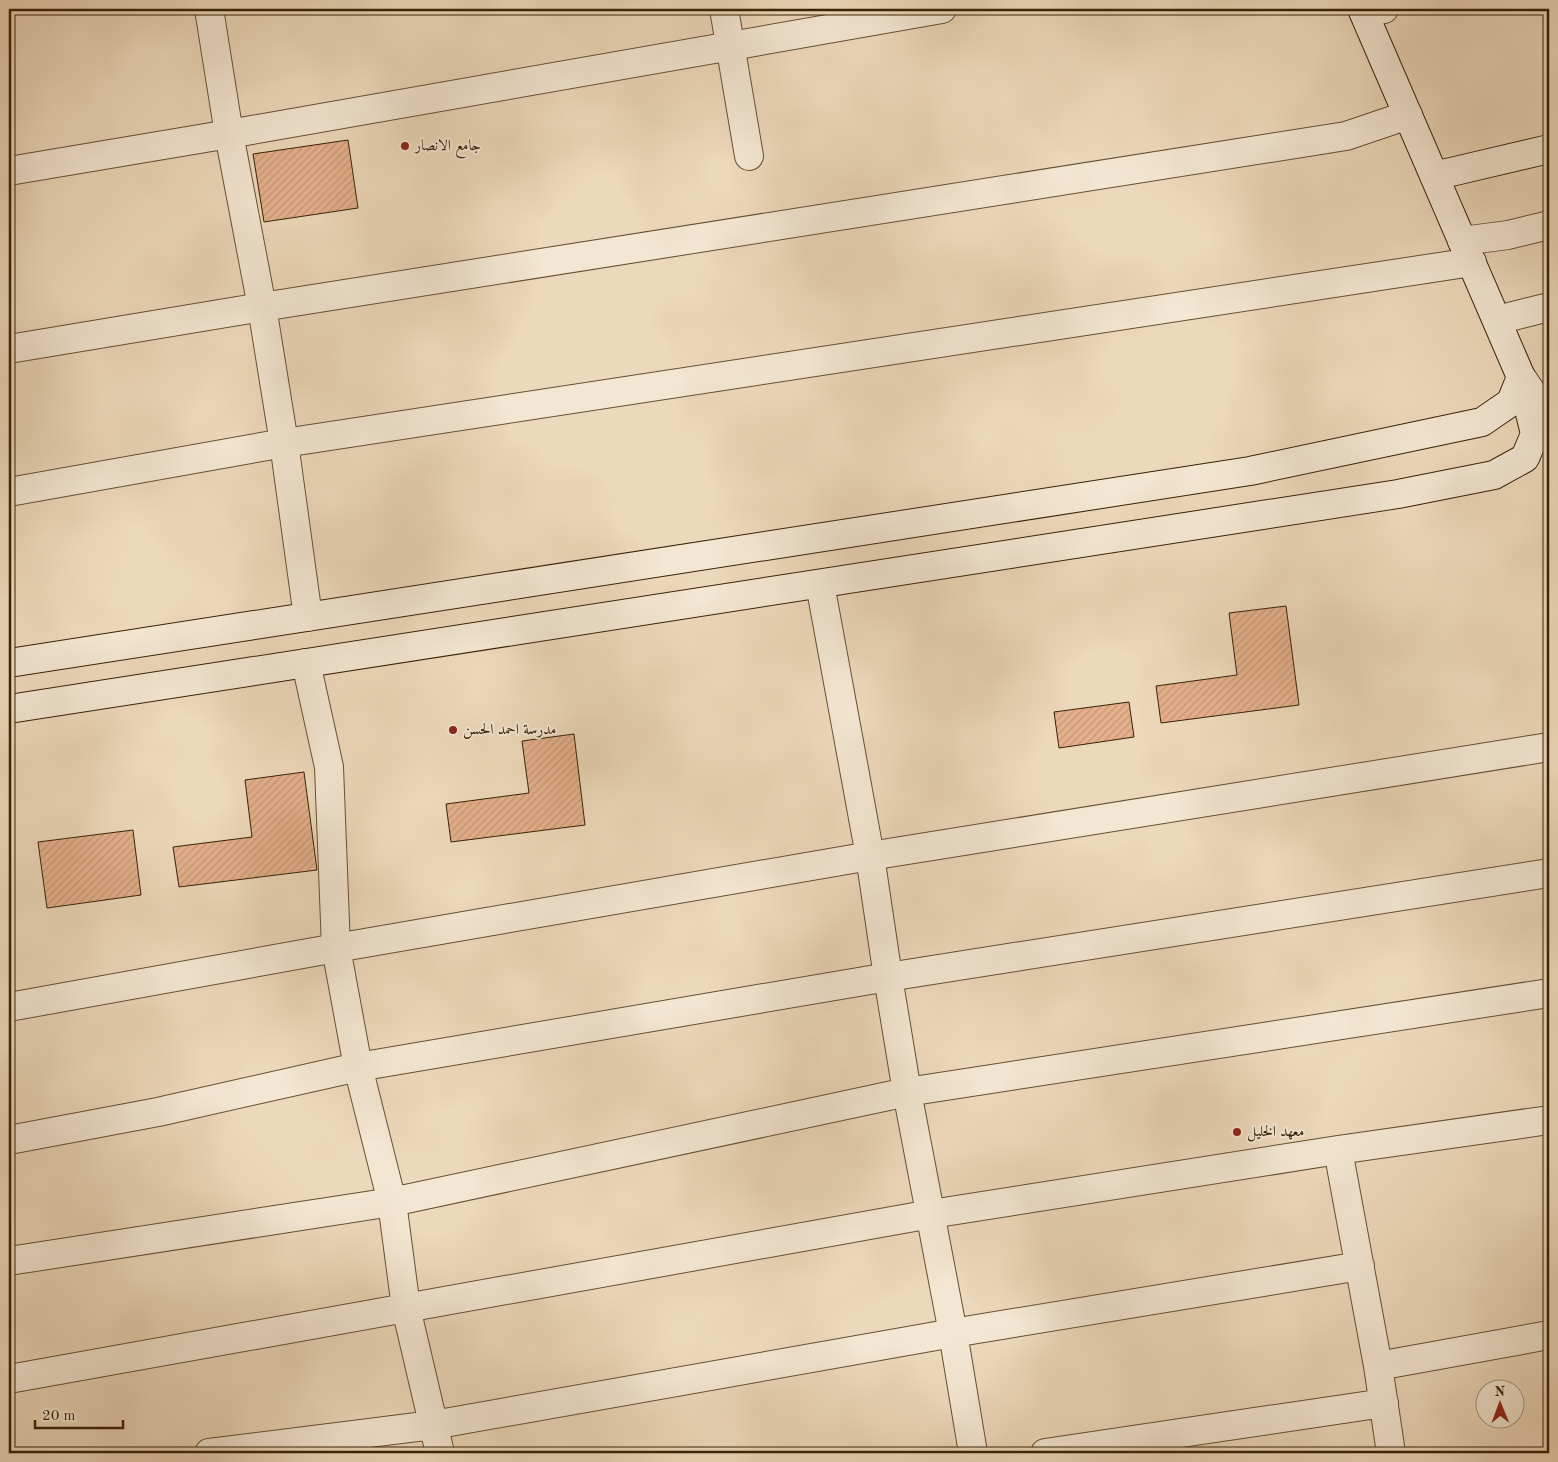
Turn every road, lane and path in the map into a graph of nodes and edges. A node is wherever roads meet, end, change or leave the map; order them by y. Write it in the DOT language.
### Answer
graph roads {
  1 [pos="209,9"];
  2 [pos="724,9"];
  3 [pos="942,9"];
  4 [pos="1370,10"];
  5 [pos="731,46"];
  6 [pos="1408,115"];
  7 [pos="229,134"];
  8 [pos="1549,149"];
  9 [pos="749,156"];
  10 [pos="9,171"];
  11 [pos="1434,176"];
  12 [pos="1549,225"];
  13 [pos="1467,252"];
  14 [pos="262,307"];
  15 [pos="1549,307"];
  16 [pos="1497,320"];
  17 [pos="9,349"];
  18 [pos="1521,377"];
  19 [pos="1549,418"];
  20 [pos="284,443"];
  21 [pos="9,492"];
  22 [pos="820,584"];
  23 [pos="308,617"];
  24 [pos="9,663"];
  25 [pos="306,663"];
  26 [pos="9,709"];
  27 [pos="1549,747"];
  28 [pos="870,856"];
  29 [pos="1549,873"];
  30 [pos="336,948"];
  31 [pos="888,977"];
  32 [pos="1549,993"];
  33 [pos="9,1007"];
  34 [pos="358,1067"];
  35 [pos="907,1092"];
  36 [pos="1549,1120"];
  37 [pos="9,1140"];
  38 [pos="1338,1150"];
  39 [pos="392,1202"];
  40 [pos="930,1214"];
  41 [pos="9,1261"];
  42 [pos="1360,1266"];
  43 [pos="406,1308"];
  44 [pos="953,1334"];
  45 [pos="1549,1335"];
  46 [pos="1378,1366"];
  47 [pos="9,1379"];
  48 [pos="1384,1403"];
  49 [pos="433,1425"];
  50 [pos="209,1453"];
  51 [pos="440,1453"];
  52 [pos="973,1453"];
  53 [pos="1045,1453"];
  54 [pos="1391,1453"];
  1 -- 7 [label="street"];
  2 -- 5 [label="street"];
  3 -- 5 [label="street"];
  4 -- 6 [label="street"];
  5 -- 7 [label="street"];
  5 -- 9 [label="street"];
  6 -- 11 [label="street"];
  6 -- 14 [label="street"];
  7 -- 10 [label="street"];
  7 -- 14 [label="street"];
  8 -- 11 [label="street"];
  11 -- 13 [label="street"];
  12 -- 13 [label="street"];
  13 -- 16 [label="street"];
  13 -- 20 [label="street"];
  14 -- 17 [label="street"];
  14 -- 20 [label="street"];
  15 -- 16 [label="street"];
  16 -- 18 [label="street"];
  18 -- 19 [label="street"];
  18 -- 22 [label="street"];
  18 -- 23 [label="street"];
  20 -- 21 [label="street"];
  20 -- 23 [label="street"];
  22 -- 25 [label="street"];
  22 -- 28 [label="street"];
  23 -- 24 [label="street"];
  25 -- 26 [label="street"];
  25 -- 30 [label="street"];
  27 -- 28 [label="street"];
  28 -- 30 [label="street"];
  28 -- 31 [label="street"];
  29 -- 31 [label="street"];
  30 -- 33 [label="street"];
  30 -- 34 [label="street"];
  31 -- 34 [label="street"];
  31 -- 35 [label="street"];
  32 -- 35 [label="street"];
  34 -- 37 [label="street"];
  34 -- 39 [label="street"];
  35 -- 39 [label="street"];
  35 -- 40 [label="street"];
  36 -- 38 [label="street"];
  38 -- 40 [label="street"];
  38 -- 42 [label="street"];
  39 -- 41 [label="street"];
  39 -- 43 [label="street"];
  40 -- 43 [label="street"];
  40 -- 44 [label="street"];
  42 -- 44 [label="street"];
  42 -- 46 [label="street"];
  43 -- 47 [label="street"];
  43 -- 49 [label="street"];
  44 -- 49 [label="street"];
  44 -- 52 [label="street"];
  45 -- 46 [label="street"];
  46 -- 48 [label="street"];
  48 -- 53 [label="street"];
  48 -- 54 [label="street"];
  49 -- 50 [label="street"];
  49 -- 51 [label="street"];
}
